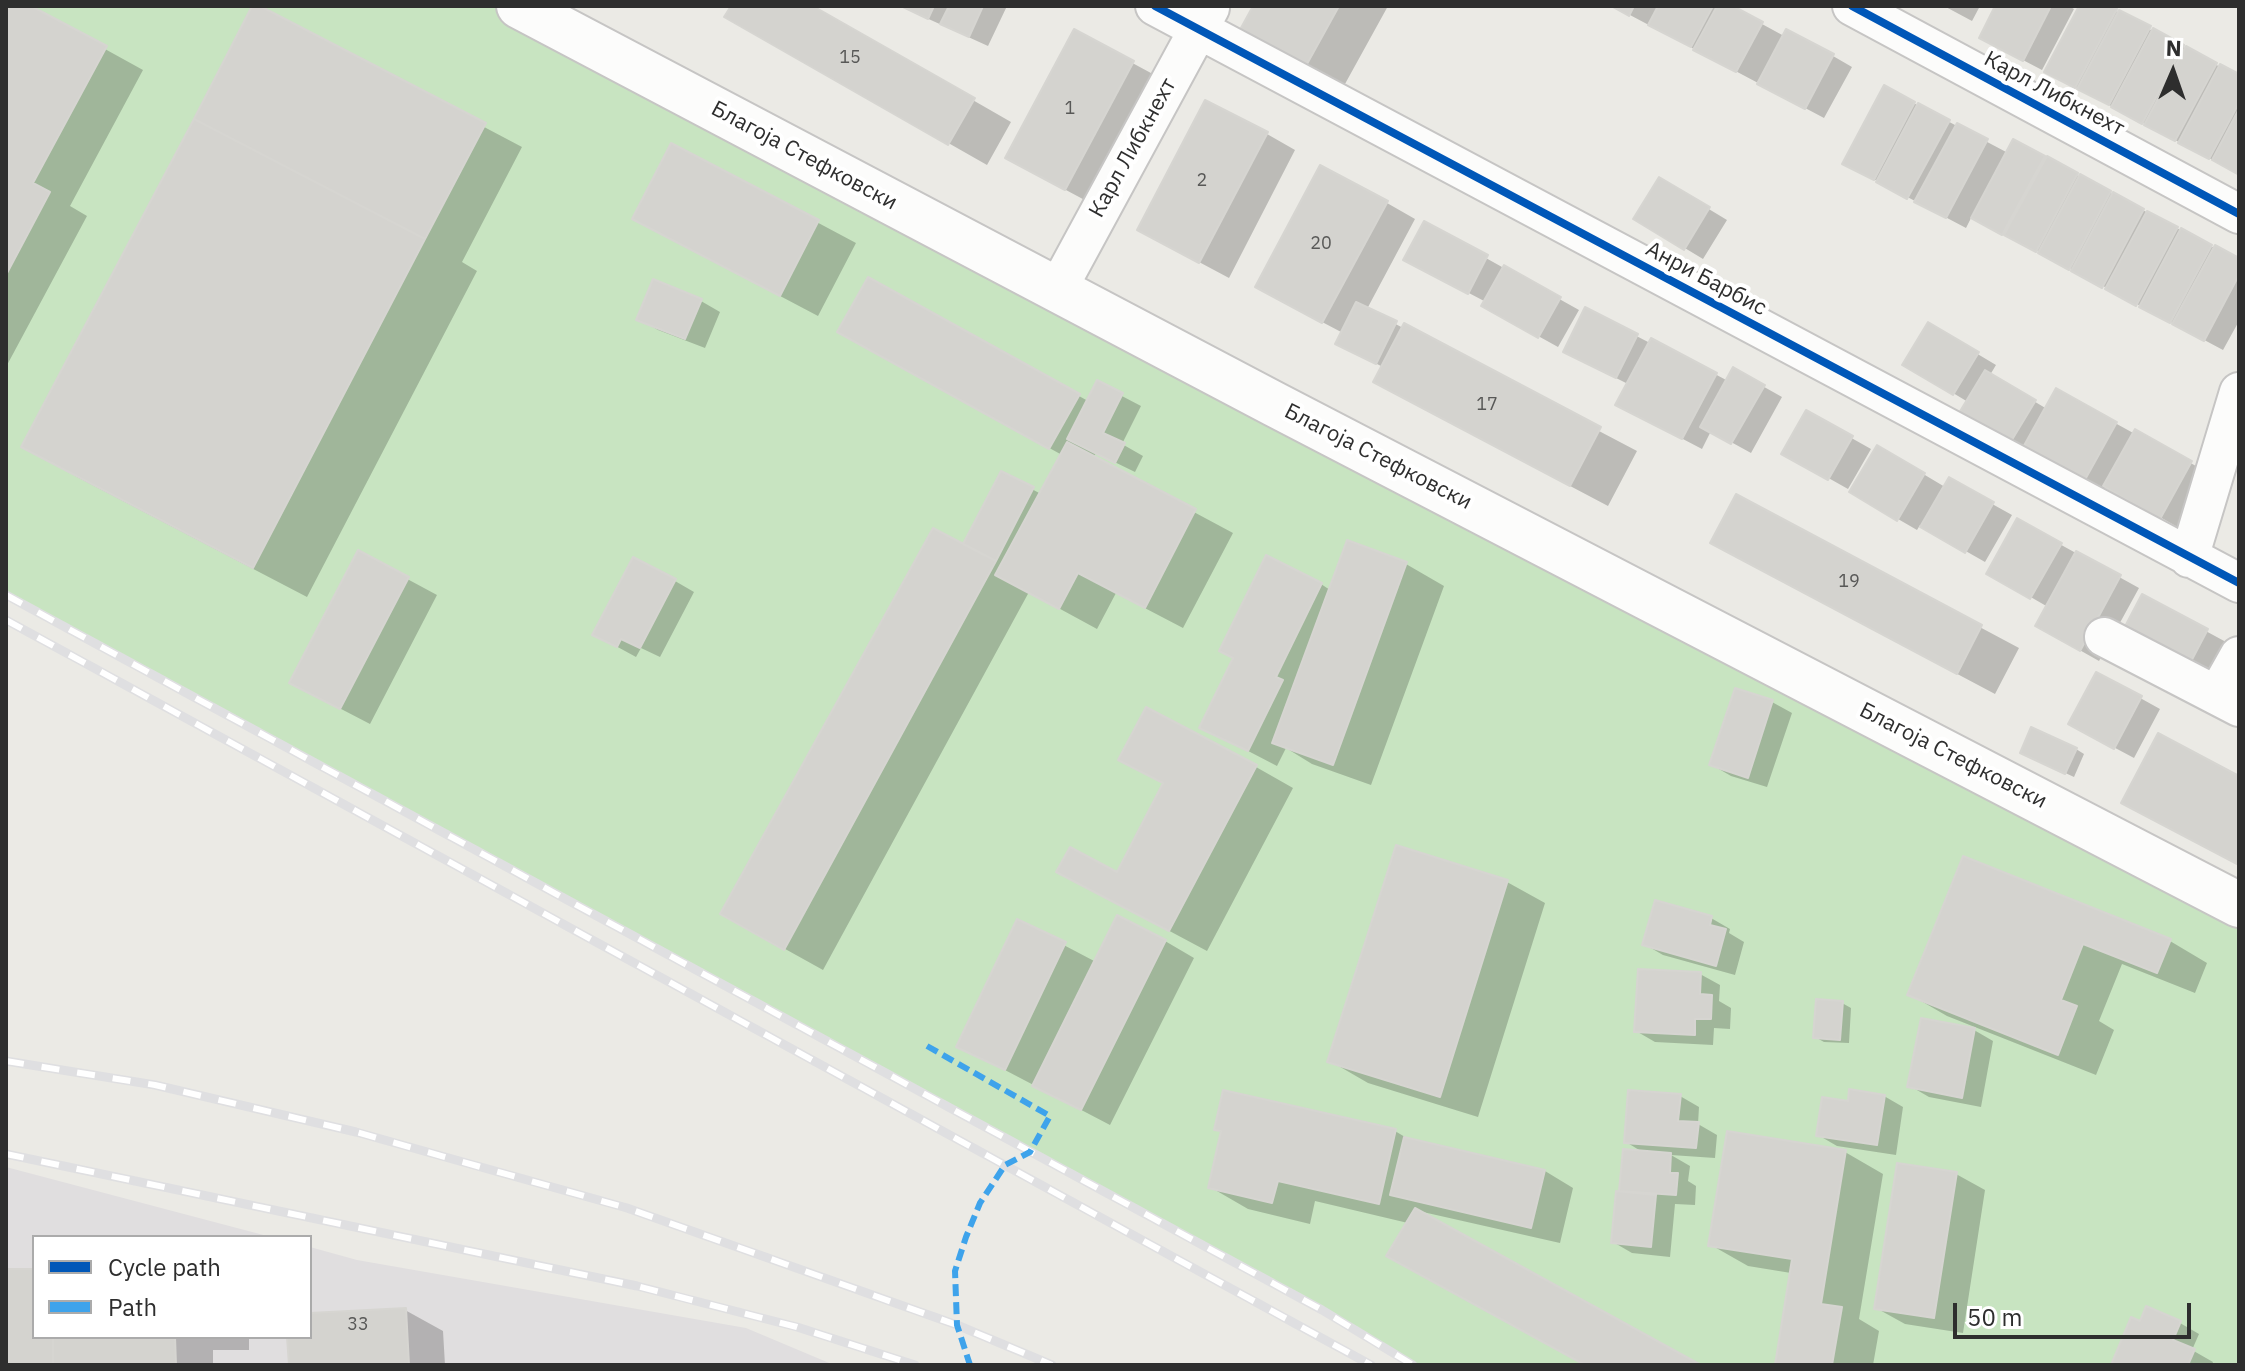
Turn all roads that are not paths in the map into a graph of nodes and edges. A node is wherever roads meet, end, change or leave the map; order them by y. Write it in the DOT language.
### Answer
graph roads {
  1 [pos="519,6"];
  2 [pos="1155,6"];
  3 [pos="1852,6"];
  4 [pos="1205,17"];
  5 [pos="2239,214"];
  6 [pos="1057,290"];
  7 [pos="2239,392"];
  8 [pos="2189,558"];
  9 [pos="2239,583"];
  10 [pos="2104,637"];
  11 [pos="2239,656"];
  12 [pos="2228,701"];
  13 [pos="2239,905"];
  1 -- 6 [label="main road, Благоја Стефковски"];
  2 -- 4 [label="street, Анри Барбис"];
  3 -- 5 [label="street, Карл Либкнехт"];
  4 -- 6 [label="street, Карл Либкнехт"];
  4 -- 8 [label="street, Анри Барбис"];
  6 -- 13 [label="main road, Благоја Стефковски"];
  7 -- 8 [label="street"];
  8 -- 9 [label="street, Анри Барбис"];
  10 -- 12 [label="street"];
  11 -- 12 [label="street"];
}
